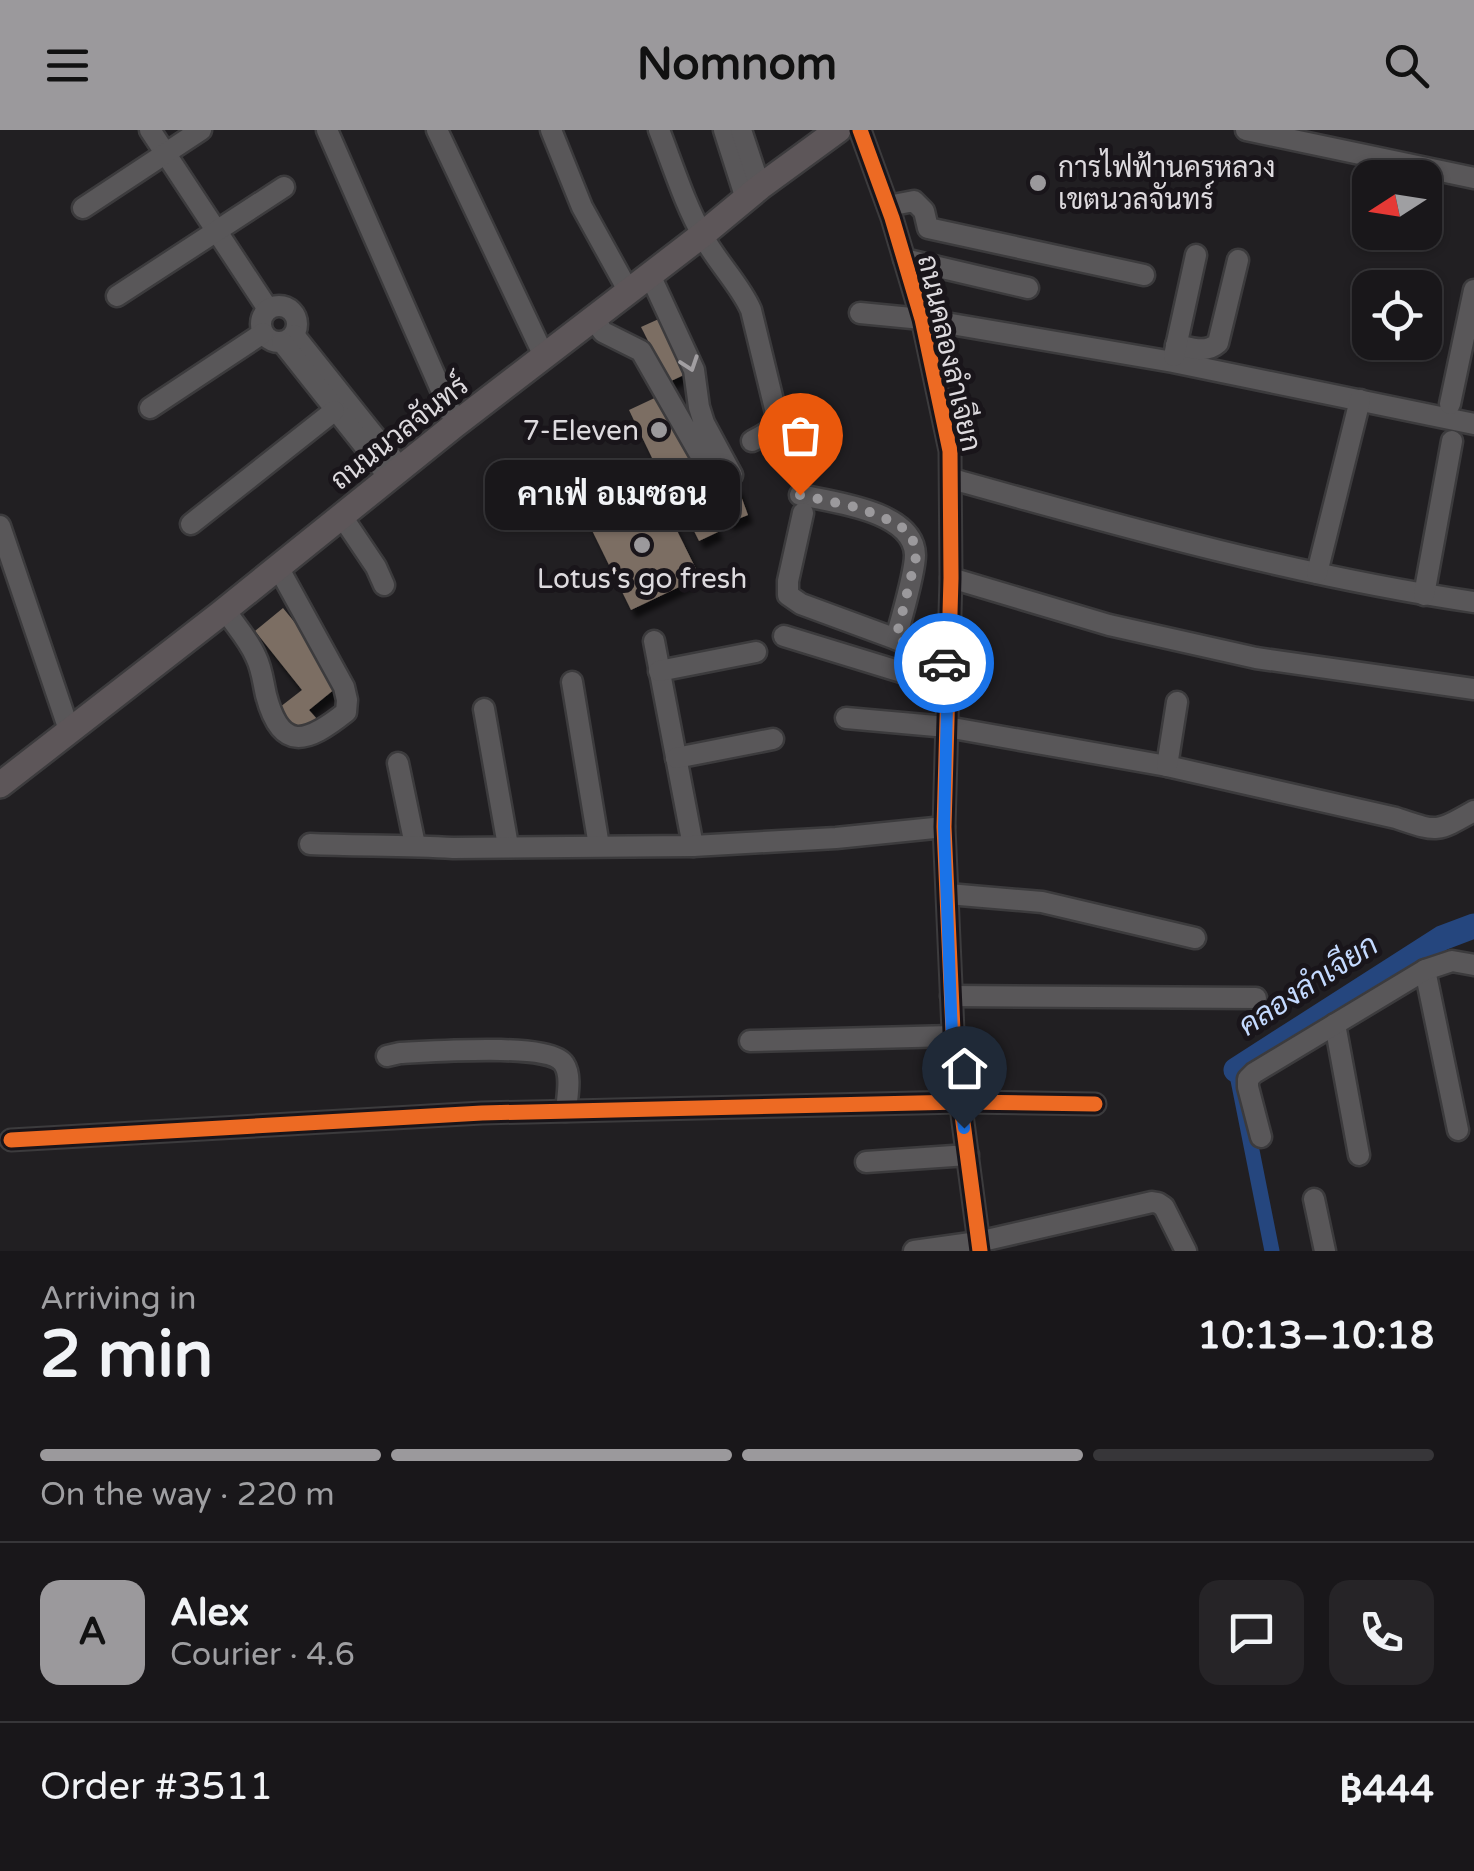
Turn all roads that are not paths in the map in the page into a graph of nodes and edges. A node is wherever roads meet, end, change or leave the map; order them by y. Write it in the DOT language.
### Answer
graph roads {
  1 [pos="150,130"];
  2 [pos="201,130"];
  3 [pos="327,130"];
  4 [pos="437,130"];
  5 [pos="551,130"];
  6 [pos="659,130"];
  7 [pos="724,130"];
  8 [pos="742,130"];
  9 [pos="838,130"];
  10 [pos="860,130"];
  11 [pos="1246,130"];
  12 [pos="164,154"];
  13 [pos="1474,178"];
  14 [pos="284,188"];
  15 [pos="753,193"];
  16 [pos="888,206"];
  17 [pos="83,208"];
  18 [pos="218,231"];
  19 [pos="702,236"];
  20 [pos="1196,255"];
  21 [pos="904,259"];
  22 [pos="1238,260"];
  23 [pos="650,275"];
  24 [pos="1144,275"];
  25 [pos="1028,288"];
  26 [pos="1474,290"];
  27 [pos="629,292"];
  28 [pos="116,296"];
  29 [pos="268,309"];
  30 [pos="860,313"];
  31 [pos="593,318"];
  32 [pos="922,319"];
  33 [pos="279,337"];
  34 [pos="1468,347"];
  35 [pos="1174,353"];
  36 [pos="544,356"];
  37 [pos="1360,400"];
  38 [pos="1450,404"];
  39 [pos="150,408"];
  40 [pos="334,411"];
  41 [pos="456,424"];
  42 [pos="1474,424"];
  43 [pos="752,441"];
  44 [pos="1452,441"];
  45 [pos="394,472"];
  46 [pos="952,480"];
  47 [pos="341,515"];
  48 [pos="191,524"];
  49 [pos="0,526"];
  50 [pos="278,567"];
  51 [pos="1318,573"];
  52 [pos="952,578"];
  53 [pos="384,585"];
  54 [pos="1424,594"];
  55 [pos="1474,602"];
  56 [pos="225,610"];
  57 [pos="784,636"];
  58 [pos="896,638"];
  59 [pos="654,640"];
  60 [pos="756,652"];
  61 [pos="660,671"];
  62 [pos="947,676"];
  63 [pos="572,682"];
  64 [pos="1474,689"];
  65 [pos="1177,702"];
  66 [pos="484,708"];
  67 [pos="846,718"];
  68 [pos="947,727"];
  69 [pos="69,730"];
  70 [pos="773,739"];
  71 [pos="676,758"];
  72 [pos="398,762"];
  73 [pos="1167,766"];
  74 [pos="0,785"];
  75 [pos="1474,811"];
  76 [pos="944,827"];
  77 [pos="310,844"];
  78 [pos="415,845"];
  79 [pos="508,846"];
  80 [pos="600,846"];
  81 [pos="694,846"];
  82 [pos="948,894"];
  83 [pos="1196,938"];
  84 [pos="1474,964"];
  85 [pos="1425,970"];
  86 [pos="951,996"];
  87 [pos="1256,998"];
  88 [pos="1336,1024"];
  89 [pos="952,1036"];
  90 [pos="750,1040"];
  91 [pos="387,1056"];
  92 [pos="961,1102"];
  93 [pos="1095,1104"];
  94 [pos="566,1111"];
  95 [pos="1458,1130"];
  96 [pos="1262,1136"];
  97 [pos="11,1140"];
  98 [pos="968,1155"];
  99 [pos="1359,1155"];
  100 [pos="866,1162"];
  101 [pos="1314,1198"];
  102 [pos="979,1247"];
  103 [pos="914,1251"];
  104 [pos="1186,1251"];
  105 [pos="1325,1251"];
  1 -- 12 [label="street"];
  2 -- 12 [label="street"];
  3 -- 41 [label="street"];
  4 -- 36 [label="street"];
  5 -- 27 [label="street"];
  6 -- 19 [label="street"];
  7 -- 15 [label="street"];
  8 -- 15 [label="street"];
  9 -- 15 [label="main road, ถนนนวลจันทร์"];
  10 -- 16 [label="street, ถนนคลองลำเจียก"];
  11 -- 13 [label="street"];
  12 -- 17 [label="street"];
  12 -- 18 [label="street"];
  14 -- 18 [label="street"];
  15 -- 19 [label="main road, ถนนนวลจันทร์"];
  16 -- 21 [label="street, ถนนคลองลำเจียก"];
  16 -- 24 [label="street"];
  18 -- 28 [label="street"];
  18 -- 29 [label="street"];
  19 -- 23 [label="main road, ถนนนวลจันทร์"];
  19 -- 43 [label="street"];
  20 -- 35 [label="street"];
  21 -- 25 [label="street"];
  21 -- 32 [label="street, ถนนคลองลำเจียก"];
  22 -- 35 [label="street"];
  23 -- 27 [label="main road, ถนนนวลจันทร์"];
  23 -- 31 [label="street, one-way"];
  26 -- 34 [label="street"];
  27 -- 31 [label="main road, ถนนนวลจันทร์"];
  29 -- 33 [label="street"];
  29 -- 33 [label="street"];
  30 -- 32 [label="street"];
  31 -- 36 [label="main road, ถนนนวลจันทร์"];
  32 -- 35 [label="street"];
  32 -- 46 [label="street, ถนนคลองลำเจียก"];
  33 -- 39 [label="street"];
  33 -- 40 [label="street"];
  33 -- 45 [label="street"];
  34 -- 38 [label="street"];
  35 -- 37 [label="street"];
  36 -- 41 [label="main road, ถนนนวลจันทร์"];
  37 -- 42 [label="street"];
  37 -- 51 [label="street"];
  40 -- 45 [label="street"];
  40 -- 48 [label="street"];
  41 -- 45 [label="main road, ถนนนวลจันทร์"];
  44 -- 54 [label="street"];
  45 -- 47 [label="main road, ถนนนวลจันทร์"];
  46 -- 51 [label="street"];
  46 -- 52 [label="street, ถนนคลองลำเจียก"];
  47 -- 50 [label="main road, ถนนนวลจันทร์"];
  47 -- 53 [label="street"];
  49 -- 69 [label="street"];
  50 -- 56 [label="main road, ถนนนวลจันทร์"];
  50 -- 56 [label="street"];
  51 -- 54 [label="street"];
  52 -- 62 [label="street, ถนนคลองลำเจียก"];
  52 -- 64 [label="street"];
  54 -- 55 [label="street"];
  56 -- 69 [label="main road, ถนนนวลจันทร์"];
  57 -- 62 [label="street"];
  58 -- 58 [label="street"];
  58 -- 62 [label="street"];
  59 -- 61 [label="street"];
  60 -- 61 [label="street"];
  61 -- 71 [label="street"];
  62 -- 68 [label="street, ถนนคลองลำเจียก"];
  63 -- 80 [label="street"];
  65 -- 73 [label="street"];
  66 -- 79 [label="street"];
  67 -- 68 [label="street"];
  68 -- 73 [label="street"];
  68 -- 76 [label="street, ถนนคลองลำเจียก"];
  69 -- 74 [label="main road, ถนนนวลจันทร์"];
  70 -- 71 [label="street"];
  71 -- 81 [label="street"];
  72 -- 78 [label="street"];
  73 -- 75 [label="street"];
  76 -- 81 [label="street"];
  76 -- 82 [label="street, ถนนคลองลำเจียก"];
  77 -- 78 [label="street"];
  78 -- 79 [label="street"];
  79 -- 80 [label="street"];
  80 -- 81 [label="street"];
  82 -- 83 [label="street"];
  82 -- 86 [label="street, ถนนคลองลำเจียก"];
  84 -- 85 [label="street"];
  85 -- 88 [label="street"];
  85 -- 95 [label="street"];
  86 -- 87 [label="street"];
  86 -- 89 [label="street, ถนนคลองลำเจียก"];
  88 -- 96 [label="street"];
  88 -- 99 [label="street"];
  89 -- 90 [label="street"];
  89 -- 92 [label="street, ถนนคลองลำเจียก"];
  91 -- 94 [label="street"];
  92 -- 93 [label="street"];
  92 -- 94 [label="street"];
  92 -- 98 [label="street, ถนนคลองลำเจียก"];
  94 -- 97 [label="street"];
  98 -- 100 [label="street"];
  98 -- 102 [label="street, ถนนคลองลำเจียก"];
  101 -- 105 [label="street"];
  102 -- 103 [label="street"];
  102 -- 104 [label="street"];
}
